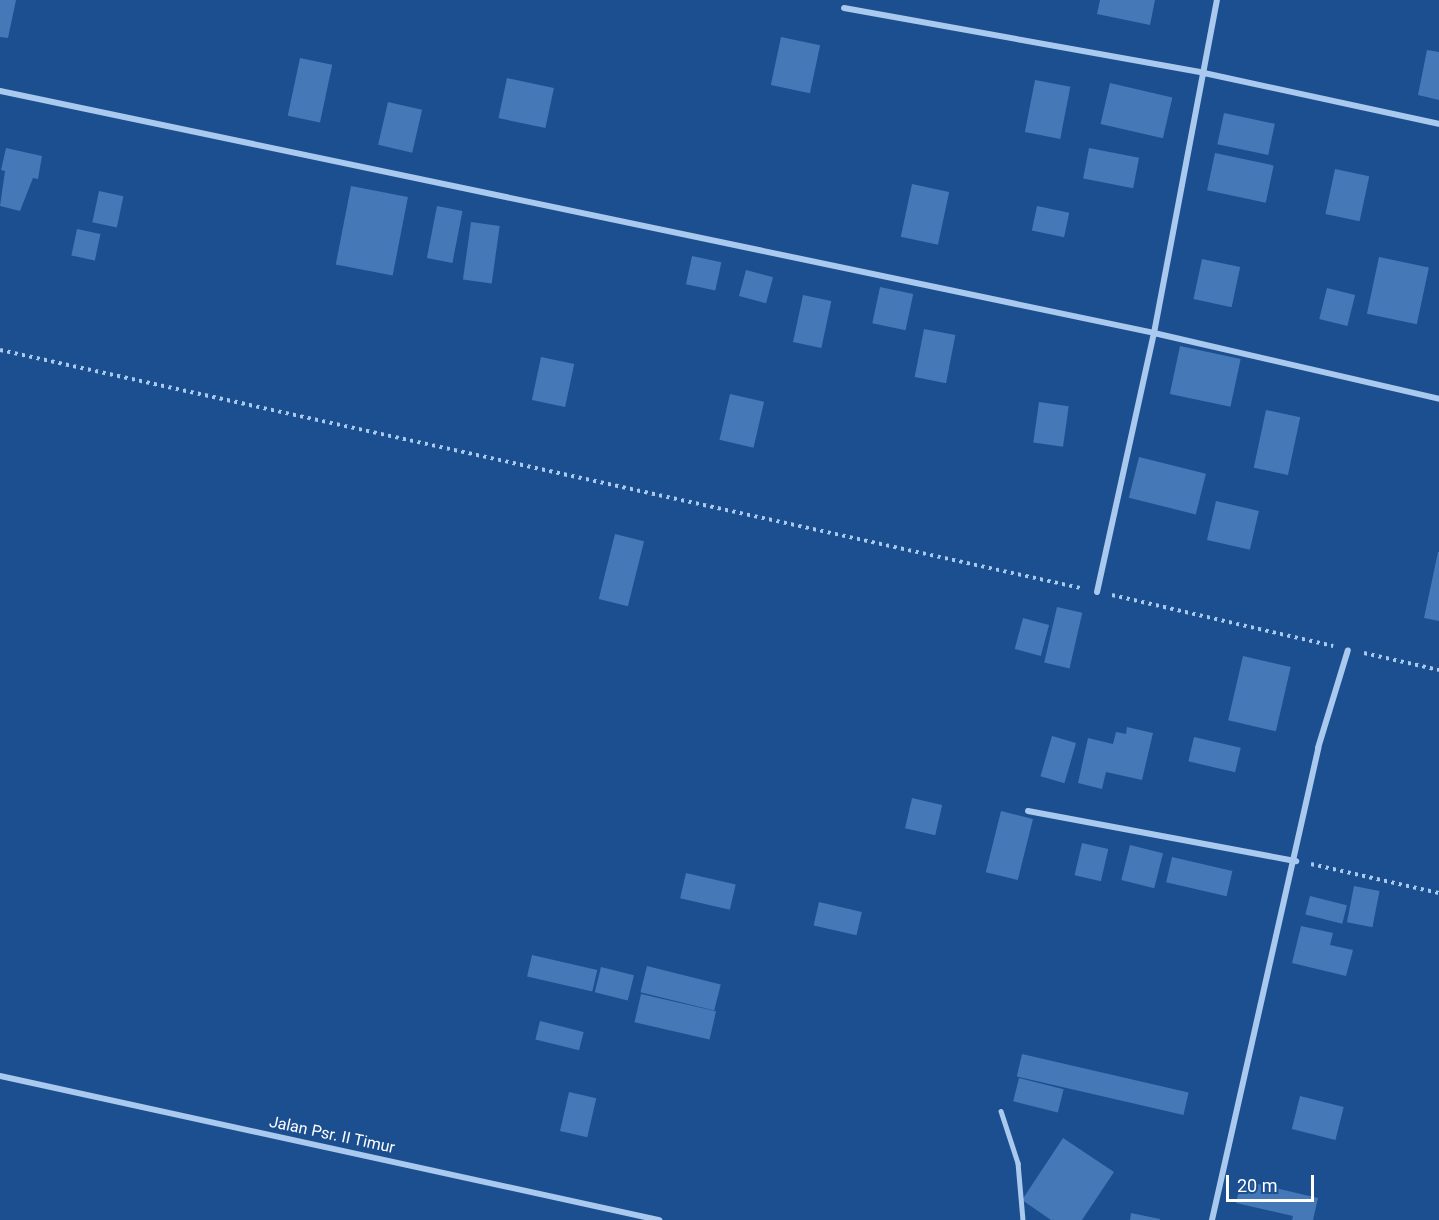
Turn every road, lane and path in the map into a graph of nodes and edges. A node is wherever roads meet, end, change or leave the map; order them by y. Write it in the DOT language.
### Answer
graph roads {
  1 [pos="1217,0"];
  2 [pos="844,8"];
  3 [pos="1204,73"];
  4 [pos="0,91"];
  5 [pos="1439,124"];
  6 [pos="1154,333"];
  7 [pos="0,351"];
  8 [pos="1439,399"];
  9 [pos="1097,592"];
  10 [pos="1348,650"];
  11 [pos="1439,670"];
  12 [pos="1029,811"];
  13 [pos="1296,861"];
  14 [pos="1439,893"];
  15 [pos="0,1076"];
  16 [pos="1001,1110"];
  17 [pos="659,1220"];
  18 [pos="1023,1220"];
  19 [pos="1212,1220"];
  1 -- 3 [label="street"];
  2 -- 3 [label="street"];
  3 -- 5 [label="street"];
  3 -- 6 [label="street"];
  4 -- 6 [label="street"];
  6 -- 8 [label="street"];
  6 -- 9 [label="street"];
  7 -- 9 [label="path"];
  9 -- 10 [label="path"];
  10 -- 11 [label="path"];
  10 -- 13 [label="street"];
  12 -- 13 [label="street"];
  13 -- 14 [label="path"];
  13 -- 19 [label="street"];
  15 -- 17 [label="street, Jalan Psr. II Timur"];
  16 -- 18 [label="lane"];
}
